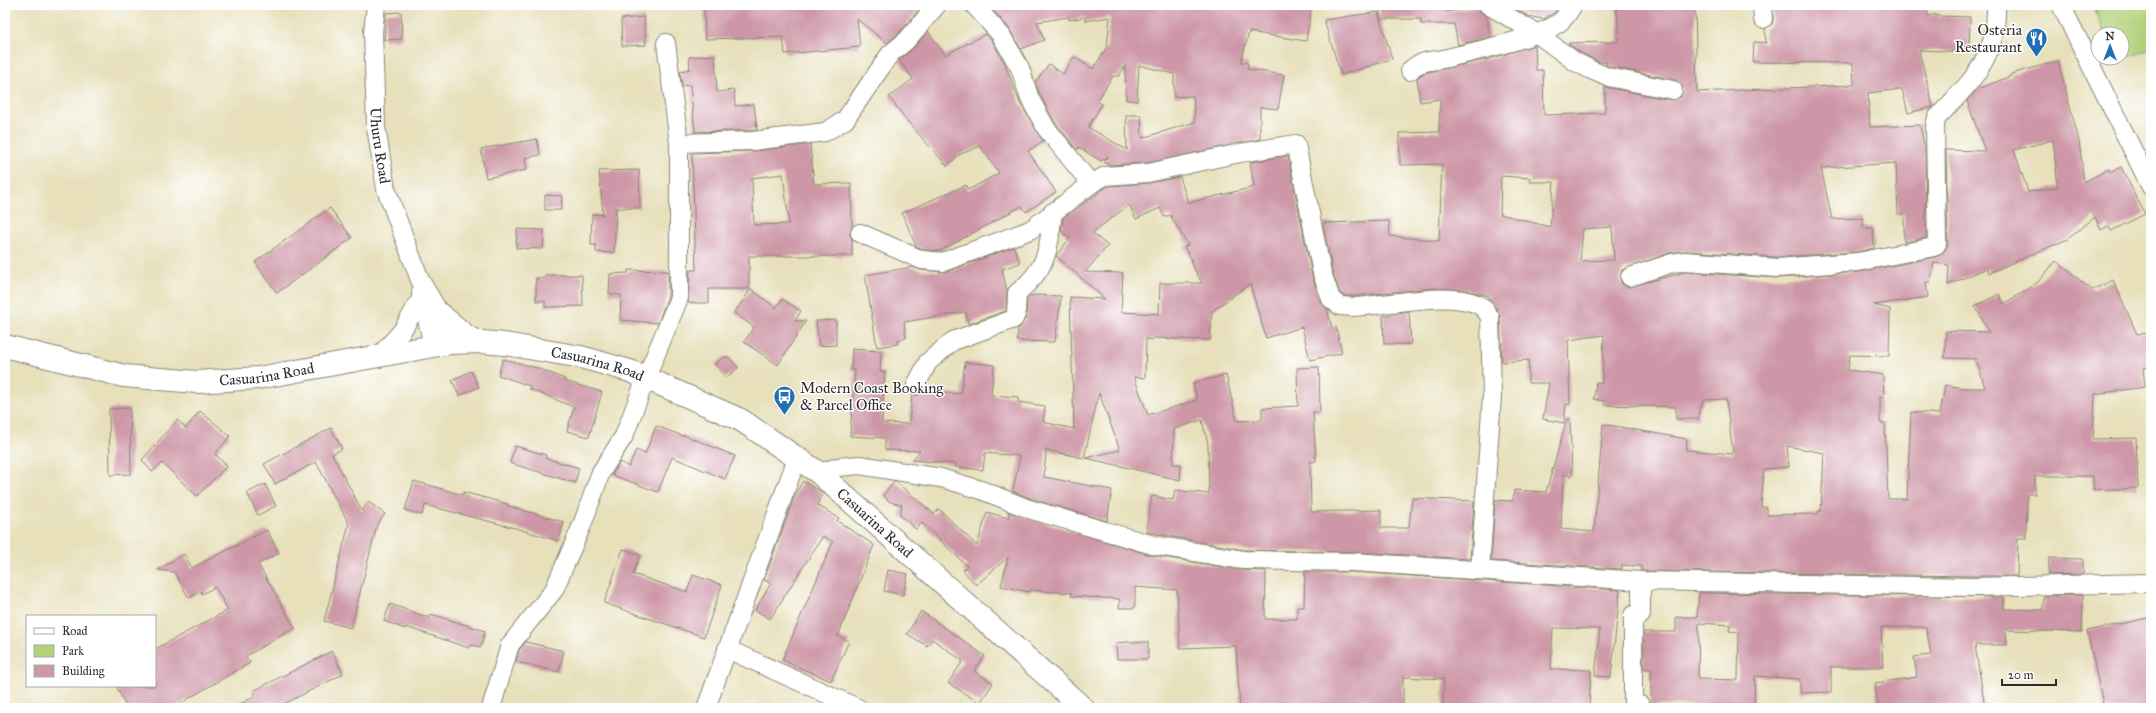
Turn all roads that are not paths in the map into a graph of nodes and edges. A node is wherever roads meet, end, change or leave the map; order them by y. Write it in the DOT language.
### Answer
graph roads {
  1 [pos="376,5"];
  2 [pos="937,5"];
  3 [pos="974,5"];
  4 [pos="1488,5"];
  5 [pos="1573,5"];
  6 [pos="1996,5"];
  7 [pos="2061,5"];
  8 [pos="1536,33"];
  9 [pos="666,43"];
  10 [pos="1410,71"];
  11 [pos="1673,90"];
  12 [pos="680,143"];
  13 [pos="1091,184"];
  14 [pos="2151,187"];
  15 [pos="1054,212"];
  16 [pos="860,234"];
  17 [pos="1630,277"];
  18 [pos="421,288"];
  19 [pos="436,307"];
  20 [pos="482,342"];
  21 [pos="442,344"];
  22 [pos="5,346"];
  23 [pos="379,356"];
  24 [pos="646,378"];
  25 [pos="916,385"];
  26 [pos="797,458"];
  27 [pos="819,473"];
  28 [pos="1480,570"];
  29 [pos="1641,581"];
  30 [pos="2151,583"];
  31 [pos="727,649"];
  32 [pos="491,708"];
  33 [pos="706,708"];
  34 [pos="858,708"];
  35 [pos="1083,708"];
  36 [pos="1641,708"];
  1 -- 18 [label="street, Uhuru Road"];
  2 -- 12 [label="street"];
  3 -- 13 [label="street"];
  4 -- 8 [label="street"];
  5 -- 8 [label="street"];
  6 -- 17 [label="street"];
  7 -- 14 [label="street"];
  8 -- 10 [label="street"];
  8 -- 11 [label="street"];
  9 -- 12 [label="street"];
  12 -- 24 [label="street"];
  13 -- 15 [label="street"];
  13 -- 28 [label="street"];
  15 -- 16 [label="street"];
  15 -- 25 [label="street"];
  18 -- 19 [label="street"];
  18 -- 21 [label="street"];
  18 -- 23 [label="street"];
  19 -- 20 [label="street"];
  19 -- 21 [label="street"];
  20 -- 21 [label="street, Casuarina Road"];
  20 -- 24 [label="street, Casuarina Road"];
  21 -- 23 [label="street, Casuarina Road"];
  22 -- 23 [label="street, Casuarina Road"];
  24 -- 26 [label="street, Casuarina Road"];
  24 -- 32 [label="street"];
  26 -- 27 [label="street, Casuarina Road"];
  26 -- 31 [label="street"];
  27 -- 28 [label="street"];
  27 -- 35 [label="street, Casuarina Road"];
  28 -- 29 [label="street"];
  29 -- 30 [label="street"];
  29 -- 36 [label="street"];
  31 -- 33 [label="street"];
  31 -- 34 [label="street"];
}
